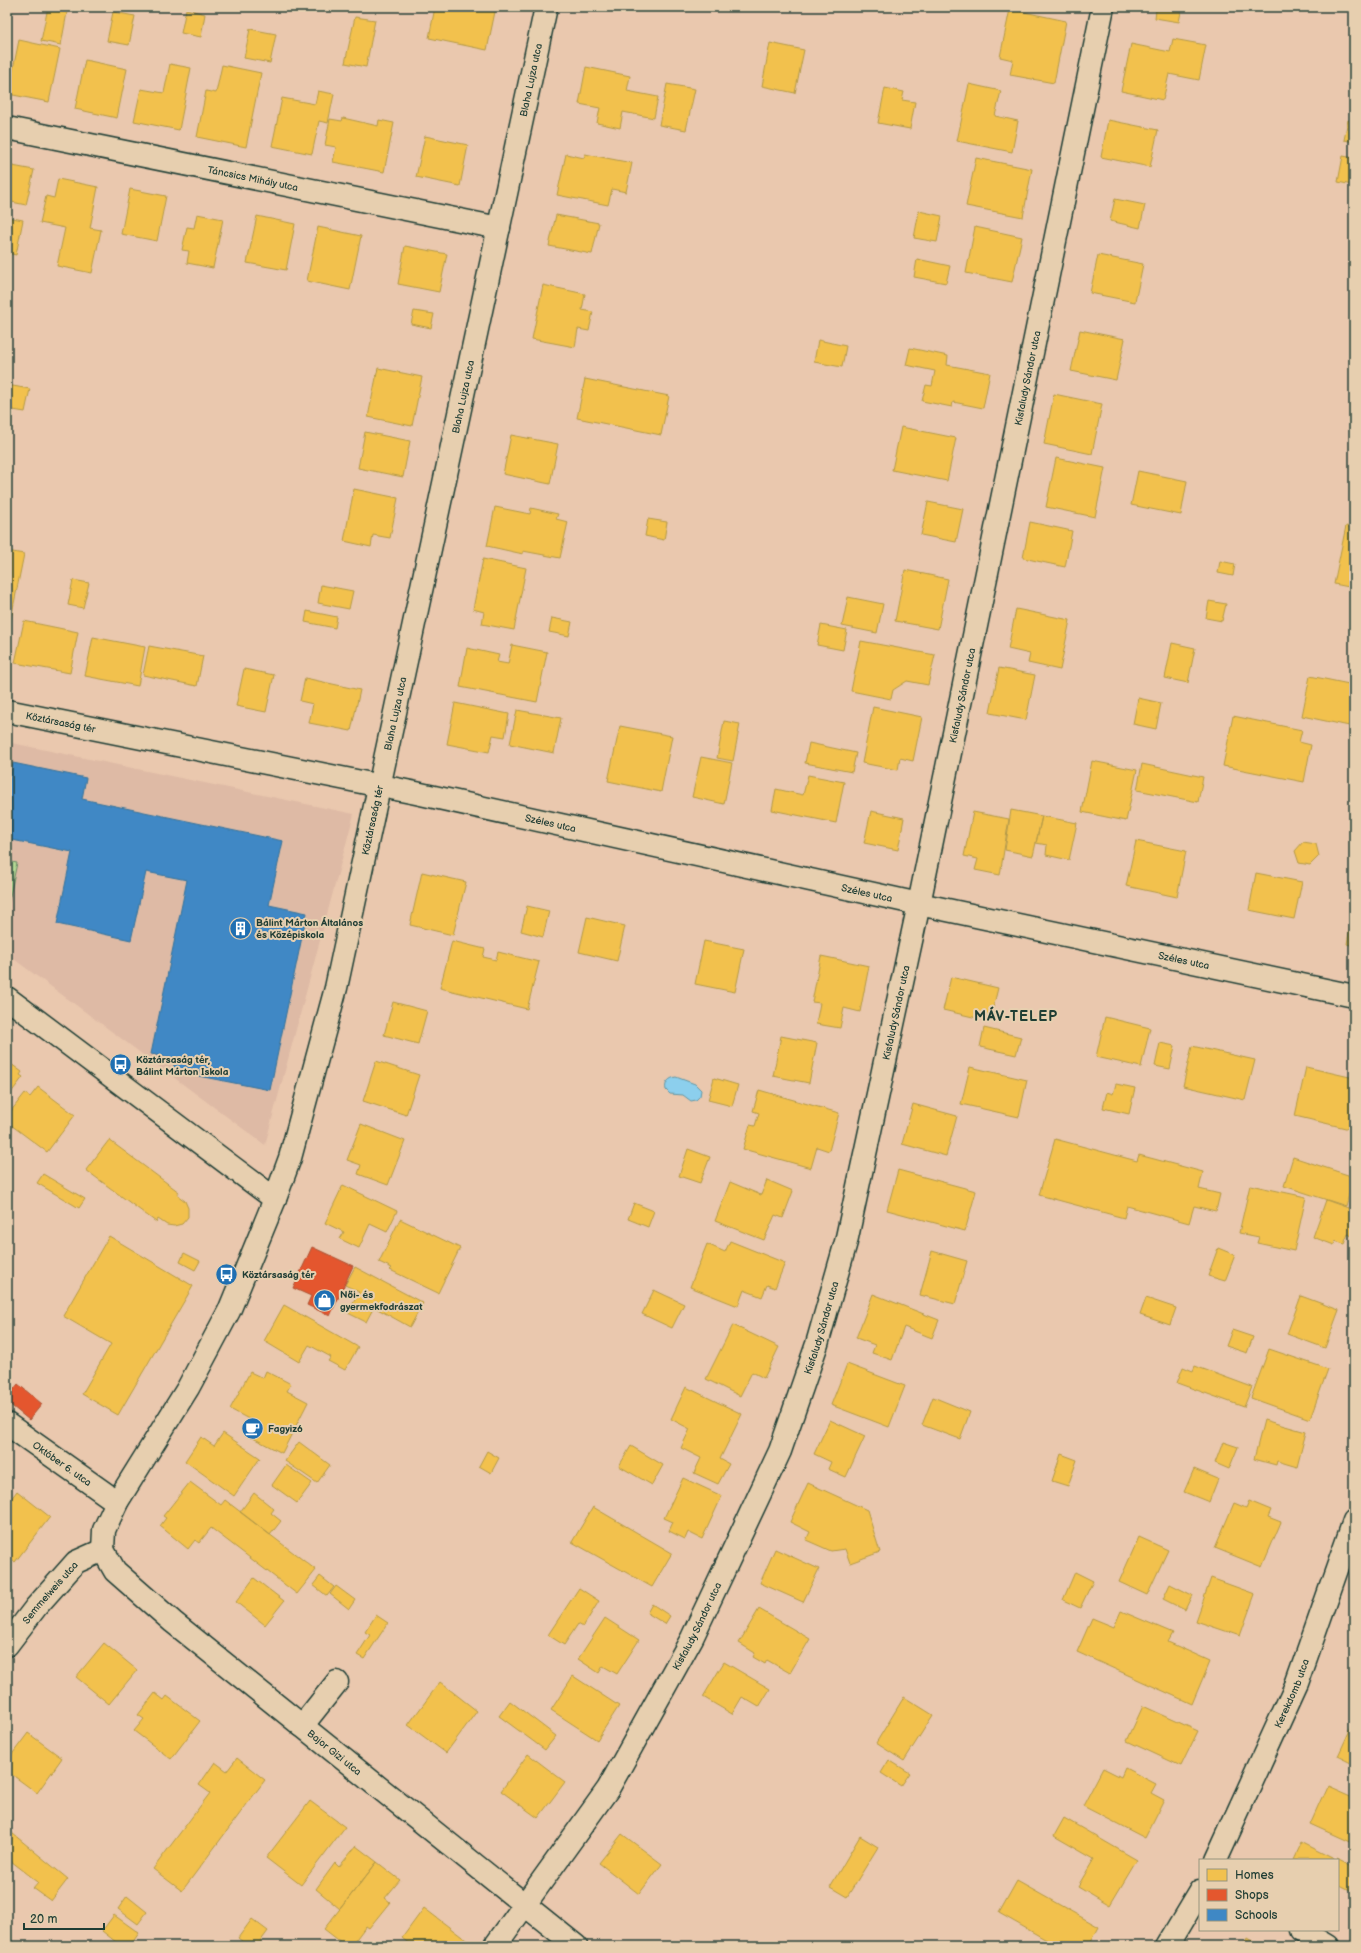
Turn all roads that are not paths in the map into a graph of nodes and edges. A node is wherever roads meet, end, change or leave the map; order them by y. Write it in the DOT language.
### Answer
graph roads {
  1 [pos="546,7"];
  2 [pos="1103,7"];
  3 [pos="7,128"];
  4 [pos="499,228"];
  5 [pos="7,711"];
  6 [pos="380,786"];
  7 [pos="919,904"];
  8 [pos="1354,996"];
  9 [pos="7,998"];
  10 [pos="275,1199"];
  11 [pos="7,1424"];
  12 [pos="117,1502"];
  13 [pos="1354,1521"];
  14 [pos="103,1550"];
  15 [pos="7,1645"];
  16 [pos="337,1682"];
  17 [pos="302,1726"];
  18 [pos="1216,1859"];
  19 [pos="1199,1893"];
  20 [pos="526,1905"];
  21 [pos="1302,1931"];
  22 [pos="495,1946"];
  23 [pos="576,1946"];
  24 [pos="1167,1946"];
  25 [pos="1327,1946"];
  1 -- 4 [label="street, Blaha Lujza utca"];
  2 -- 7 [label="street, Kisfaludy Sándor utca"];
  3 -- 4 [label="street, Táncsics Mihály utca"];
  4 -- 6 [label="street, Blaha Lujza utca"];
  5 -- 6 [label="street, Köztársaság tér"];
  6 -- 7 [label="street, Széles utca"];
  6 -- 10 [label="street, Köztársaság tér"];
  7 -- 8 [label="street, Széles utca"];
  7 -- 20 [label="street, Kisfaludy Sándor utca"];
  9 -- 10 [label="street"];
  10 -- 12 [label="street, Köztársaság tér"];
  11 -- 12 [label="street, Október 6. utca"];
  12 -- 14 [label="street"];
  13 -- 18 [label="street, Kerekdomb utca"];
  14 -- 15 [label="street, Semmelweis utca"];
  14 -- 17 [label="street, Bajor Gizi utca"];
  16 -- 17 [label="street"];
  17 -- 20 [label="street, Bajor Gizi utca"];
  19 -- 24 [label="street"];
  20 -- 22 [label="street, Kisfaludy Sándor utca"];
  20 -- 23 [label="street, Bajor Gizi utca"];
  21 -- 25 [label="street"];
}
